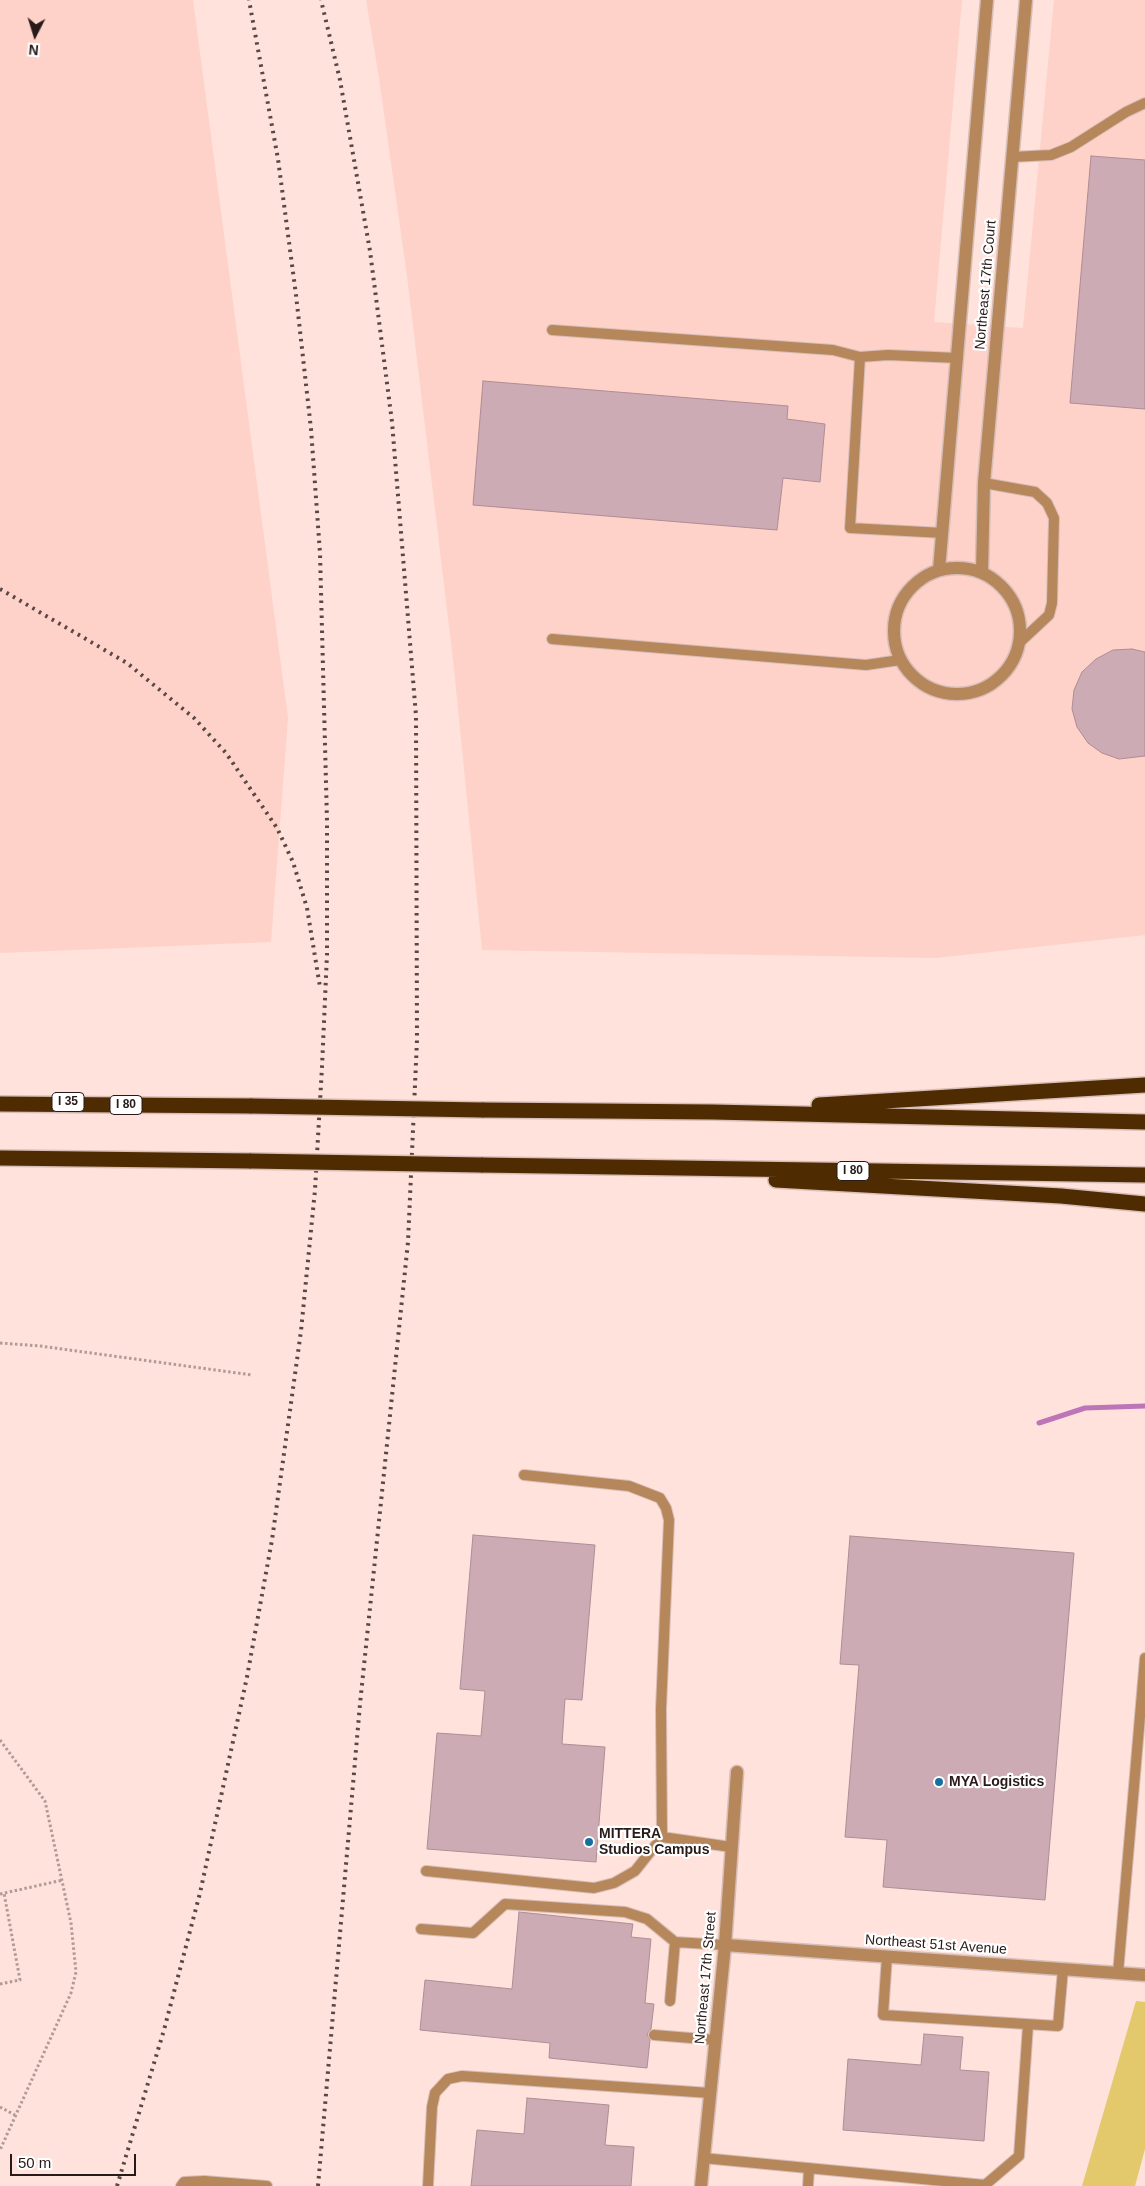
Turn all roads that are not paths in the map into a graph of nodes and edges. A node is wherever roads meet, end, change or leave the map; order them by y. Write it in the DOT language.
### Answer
graph roads {
  1 [pos="987,0"];
  2 [pos="1026,0"];
  3 [pos="1145,103"];
  4 [pos="1012,157"];
  5 [pos="552,330"];
  6 [pos="860,357"];
  7 [pos="958,358"];
  8 [pos="984,483"];
  9 [pos="943,533"];
  10 [pos="939,570"];
  11 [pos="982,572"];
  12 [pos="552,639"];
  13 [pos="1019,642"];
  14 [pos="900,660"];
  15 [pos="1145,1085"];
  16 [pos="0,1098"];
  17 [pos="0,1104"];
  18 [pos="135,1105"];
  19 [pos="713,1112"];
  20 [pos="1145,1122"];
  21 [pos="0,1158"];
  22 [pos="562,1167"];
  23 [pos="1145,1175"];
  24 [pos="1145,1204"];
  25 [pos="524,1475"];
  26 [pos="1145,1658"];
  27 [pos="737,1772"];
  28 [pos="662,1837"];
  29 [pos="732,1847"];
  30 [pos="426,1871"];
  31 [pos="421,1929"];
  32 [pos="675,1942"];
  33 [pos="725,1945"];
  34 [pos="887,1956"];
  35 [pos="1063,1969"];
  36 [pos="1118,1973"];
  37 [pos="1145,1975"];
  38 [pos="670,2001"];
  39 [pos="1028,2025"];
  40 [pos="654,2035"];
  41 [pos="715,2040"];
  42 [pos="710,2093"];
  43 [pos="703,2158"];
  44 [pos="809,2168"];
  45 [pos="181,2186"];
  46 [pos="267,2186"];
  47 [pos="428,2186"];
  48 [pos="701,2186"];
  49 [pos="808,2186"];
  1 -- 7 [label="street, Northeast 17th Court"];
  2 -- 4 [label="street, Northeast 17th Court"];
  3 -- 4 [label="lane"];
  4 -- 8 [label="street, Northeast 17th Court"];
  5 -- 6 [label="lane"];
  6 -- 7 [label="lane"];
  6 -- 9 [label="lane"];
  7 -- 9 [label="street, Northeast 17th Court"];
  8 -- 11 [label="street, Northeast 17th Court"];
  8 -- 13 [label="lane"];
  9 -- 10 [label="street, Northeast 17th Court"];
  10 -- 11 [label="street"];
  10 -- 14 [label="street"];
  11 -- 13 [label="street"];
  12 -- 14 [label="lane"];
  13 -- 14 [label="street"];
  15 -- 19 [label="highway"];
  16 -- 18 [label="highway, I 35"];
  17 -- 18 [label="highway, I 80"];
  18 -- 19 [label="highway, I 80, bridge"];
  19 -- 20 [label="highway, I 80"];
  21 -- 22 [label="highway, I 80, bridge"];
  22 -- 23 [label="highway, I 80"];
  22 -- 24 [label="highway"];
  25 -- 28 [label="lane"];
  26 -- 36 [label="lane"];
  27 -- 29 [label="street, Northeast 17th Street"];
  28 -- 29 [label="lane"];
  28 -- 30 [label="lane"];
  29 -- 33 [label="street, Northeast 17th Street"];
  31 -- 32 [label="lane"];
  32 -- 33 [label="lane"];
  32 -- 38 [label="lane"];
  33 -- 34 [label="street, Northeast 51st Avenue"];
  33 -- 41 [label="street, Northeast 17th Street"];
  34 -- 35 [label="street, Northeast 51st Avenue"];
  34 -- 39 [label="lane"];
  35 -- 36 [label="street, Northeast 51st Avenue"];
  35 -- 39 [label="lane"];
  36 -- 37 [label="street, Northeast 51st Avenue"];
  39 -- 44 [label="lane"];
  40 -- 41 [label="lane"];
  41 -- 42 [label="street, Northeast 17th Street"];
  42 -- 43 [label="street, Northeast 17th Street"];
  42 -- 47 [label="lane"];
  43 -- 44 [label="lane"];
  43 -- 48 [label="street, Northeast 17th Street"];
  44 -- 49 [label="lane"];
  45 -- 46 [label="lane"];
}
